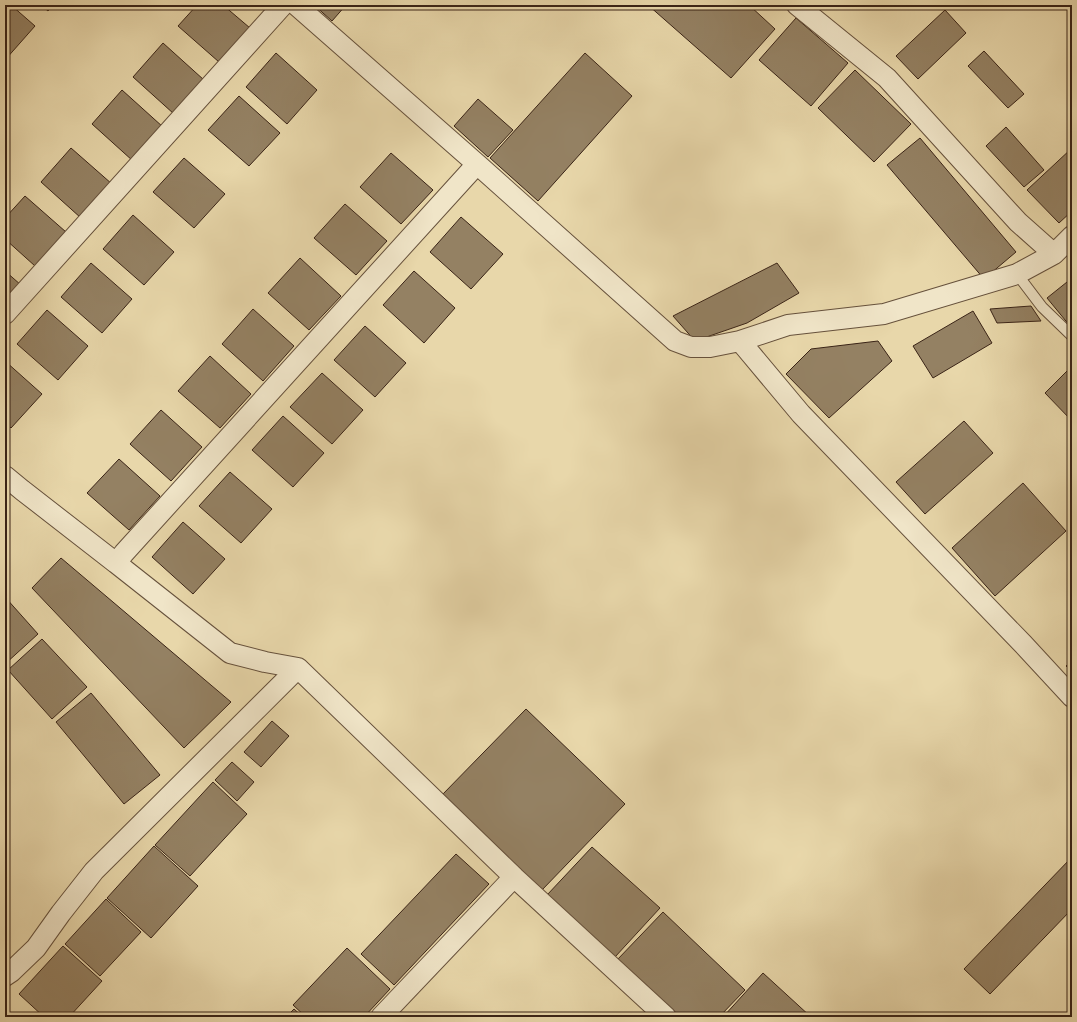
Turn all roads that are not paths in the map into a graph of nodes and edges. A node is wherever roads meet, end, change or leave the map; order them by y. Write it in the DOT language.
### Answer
graph roads {
  1 [pos="283,5"];
  2 [pos="296,5"];
  3 [pos="797,5"];
  4 [pos="477,164"];
  5 [pos="1072,236"];
  6 [pos="1054,254"];
  7 [pos="1017,274"];
  8 [pos="5,314"];
  9 [pos="1072,336"];
  10 [pos="740,341"];
  11 [pos="5,476"];
  12 [pos="116,563"];
  13 [pos="298,668"];
  14 [pos="1072,697"];
  15 [pos="514,877"];
  16 [pos="5,976"];
  17 [pos="381,1017"];
  18 [pos="666,1017"];
  1 -- 8 [label="street"];
  2 -- 4 [label="street"];
  3 -- 6 [label="street"];
  4 -- 10 [label="street"];
  4 -- 12 [label="street"];
  5 -- 6 [label="street"];
  6 -- 7 [label="street"];
  7 -- 9 [label="lane"];
  7 -- 10 [label="street"];
  10 -- 14 [label="street"];
  11 -- 12 [label="street"];
  12 -- 13 [label="street"];
  13 -- 15 [label="street"];
  13 -- 16 [label="street"];
  15 -- 17 [label="street"];
  15 -- 18 [label="street"];
}
